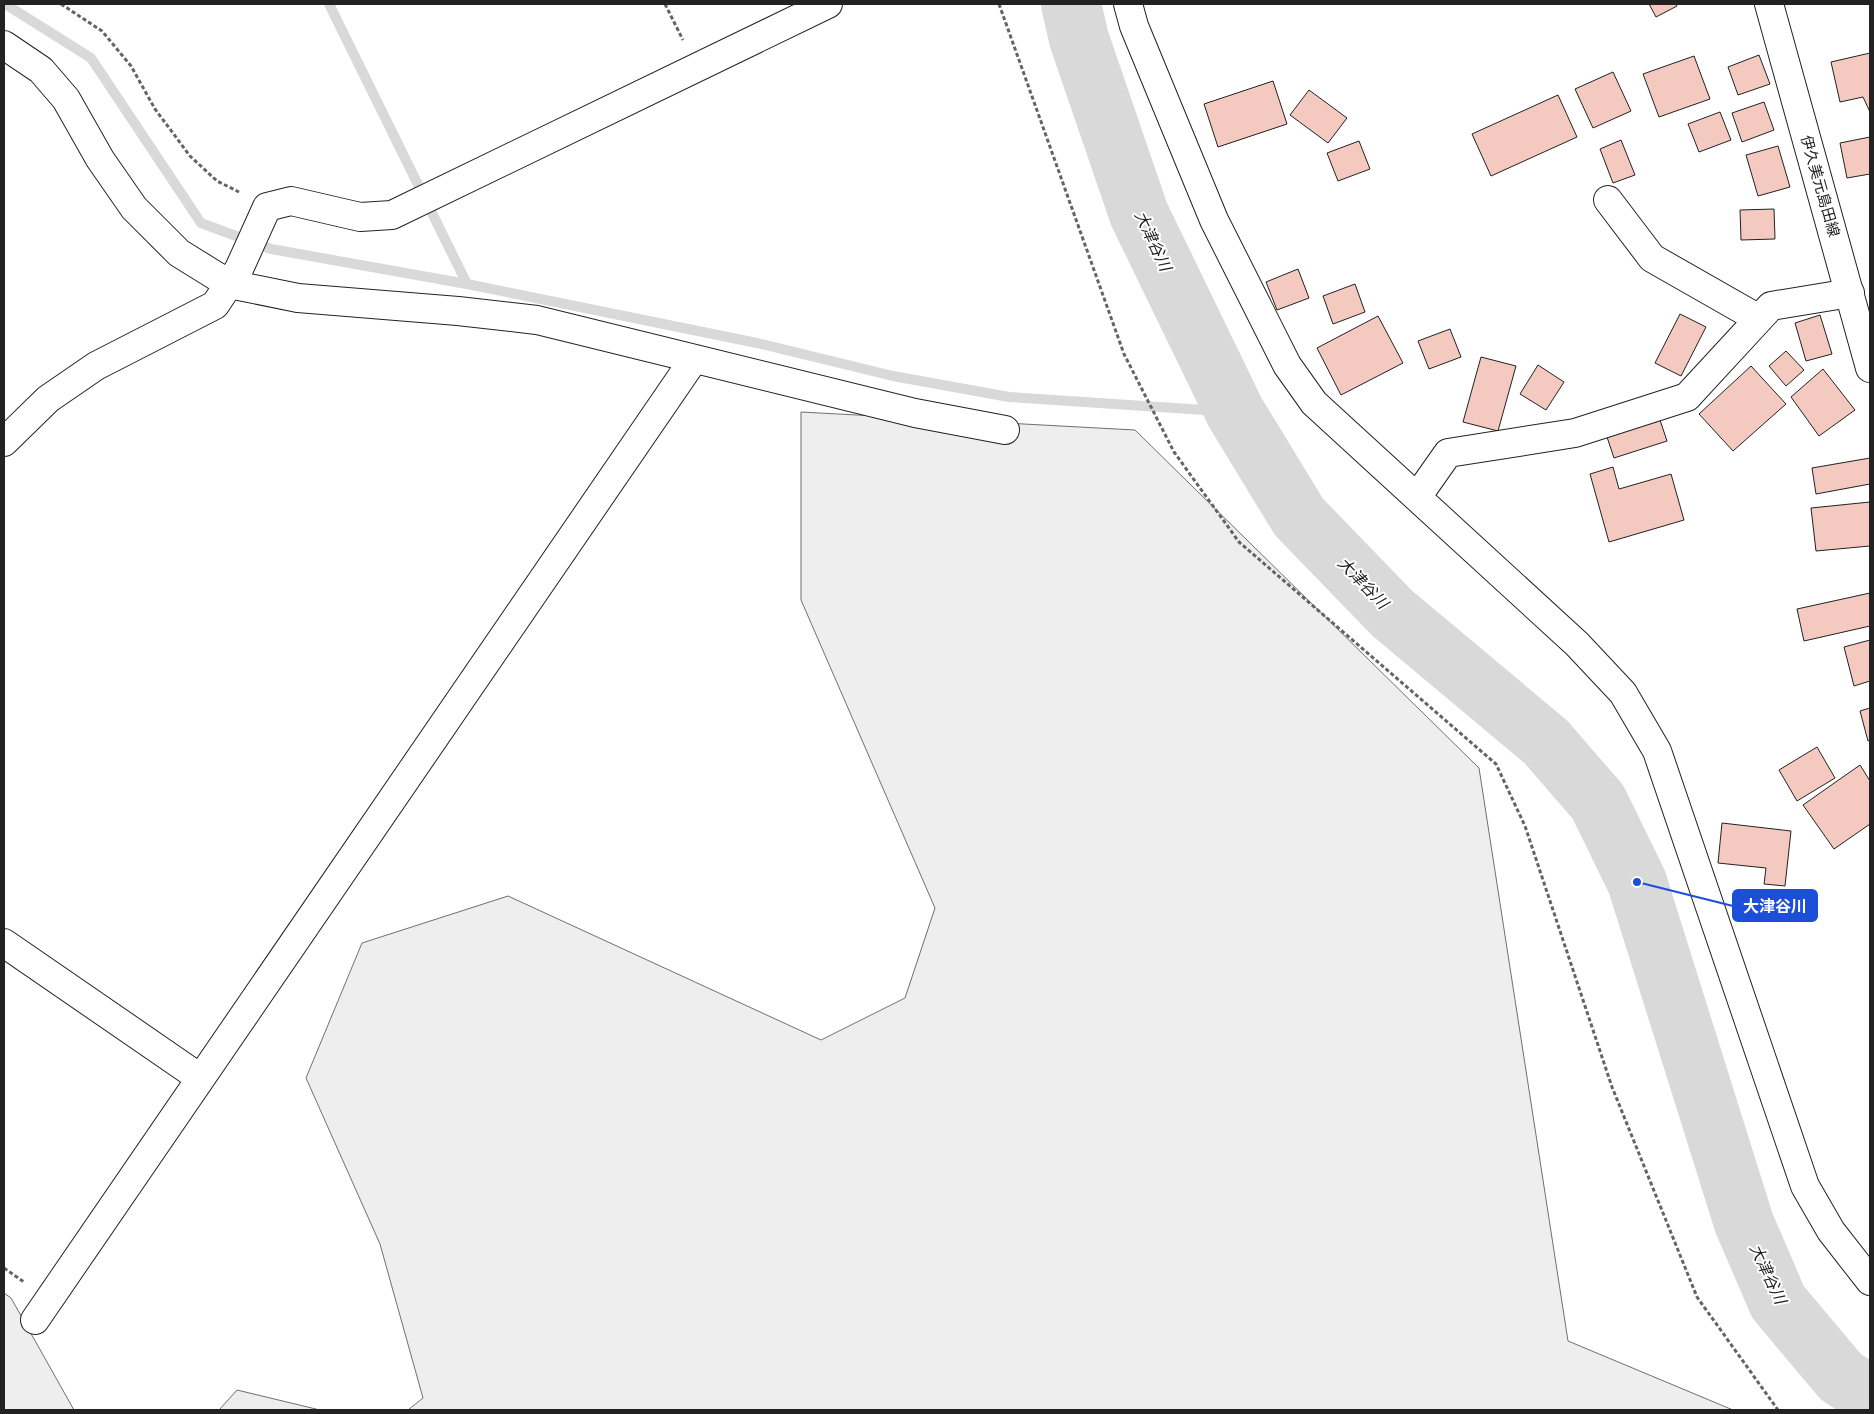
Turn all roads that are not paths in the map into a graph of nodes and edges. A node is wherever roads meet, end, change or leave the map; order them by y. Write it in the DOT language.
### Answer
graph roads {
  1 [pos="828,4"];
  2 [pos="1128,4"];
  3 [pos="1769,4"];
  4 [pos="4,45"];
  5 [pos="1608,200"];
  6 [pos="234,277"];
  7 [pos="1850,293"];
  8 [pos="1759,319"];
  9 [pos="694,359"];
  10 [pos="1870,368"];
  11 [pos="1005,430"];
  12 [pos="4,442"];
  13 [pos="1417,497"];
  14 [pos="4,943"];
  15 [pos="200,1078"];
  16 [pos="1870,1281"];
  17 [pos="35,1320"];
  1 -- 6 [label="street"];
  2 -- 13 [label="street"];
  3 -- 7 [label="street, 伊久美元島田線"];
  4 -- 6 [label="street"];
  5 -- 8 [label="street"];
  6 -- 9 [label="street"];
  6 -- 12 [label="street"];
  7 -- 8 [label="street"];
  7 -- 10 [label="street, 伊久美元島田線"];
  8 -- 13 [label="street"];
  9 -- 11 [label="street"];
  9 -- 15 [label="street"];
  13 -- 16 [label="street"];
  14 -- 15 [label="street"];
  15 -- 17 [label="street"];
}
